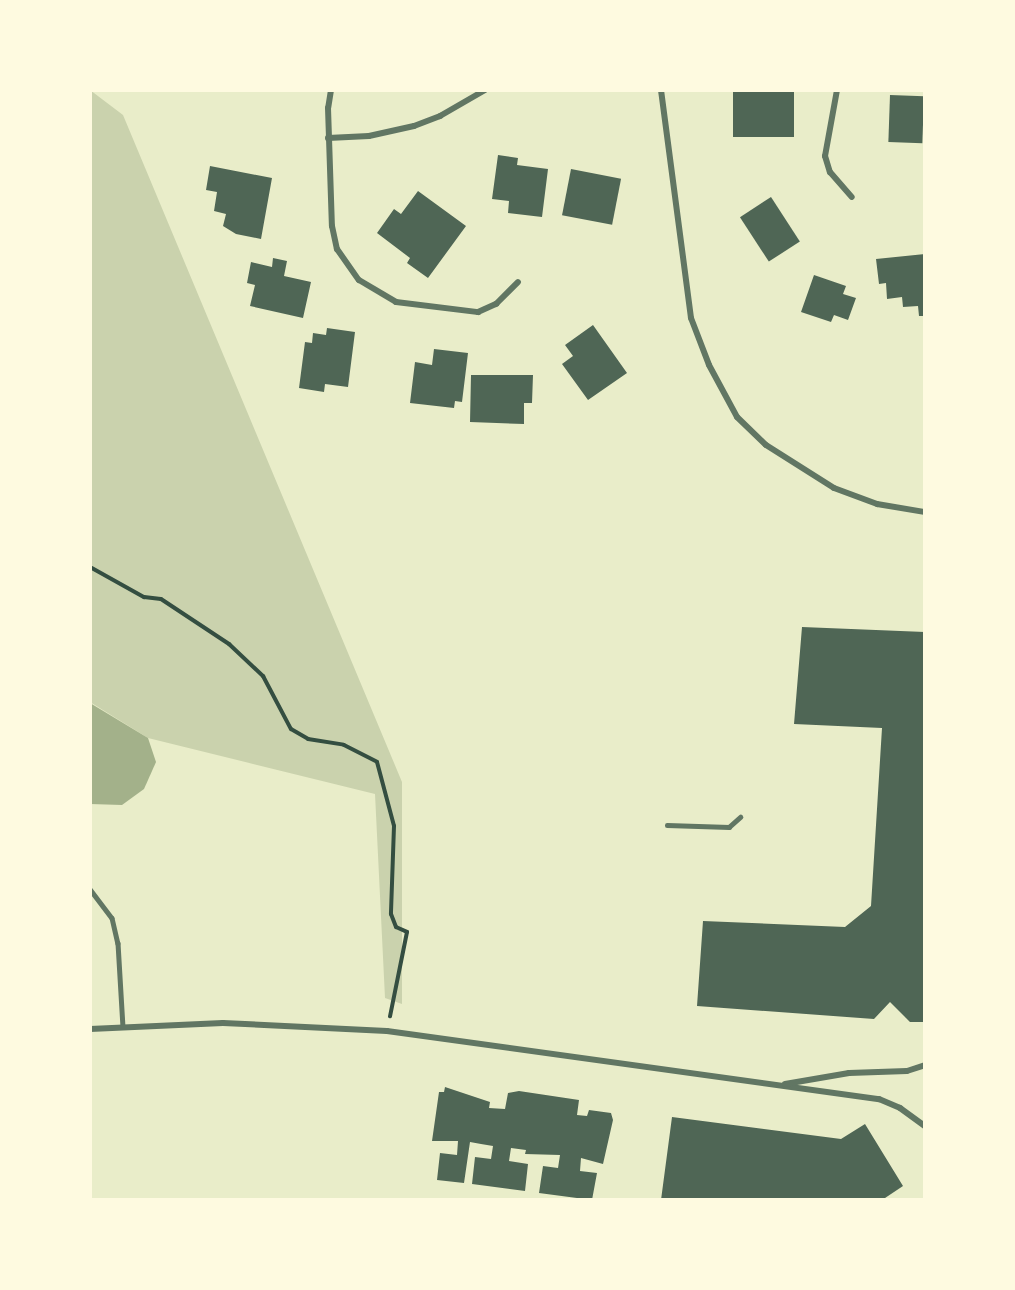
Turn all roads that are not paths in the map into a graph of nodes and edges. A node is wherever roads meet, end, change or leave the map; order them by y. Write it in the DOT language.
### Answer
graph roads {
  1 [pos="331,90"];
  2 [pos="485,90"];
  3 [pos="661,90"];
  4 [pos="837,90"];
  5 [pos="328,138"];
  6 [pos="852,197"];
  7 [pos="518,282"];
  8 [pos="925,512"];
  9 [pos="740,817"];
  10 [pos="667,825"];
  11 [pos="90,889"];
  12 [pos="123,1027"];
  13 [pos="90,1029"];
  14 [pos="925,1065"];
  15 [pos="781,1084"];
  16 [pos="925,1126"];
  1 -- 5 [label="street"];
  2 -- 5 [label="street"];
  3 -- 8 [label="street"];
  4 -- 6 [label="street"];
  5 -- 7 [label="street"];
  9 -- 10 [label="lane"];
  11 -- 12 [label="lane"];
  12 -- 13 [label="street"];
  12 -- 15 [label="street"];
  14 -- 15 [label="street"];
  15 -- 16 [label="street"];
}
